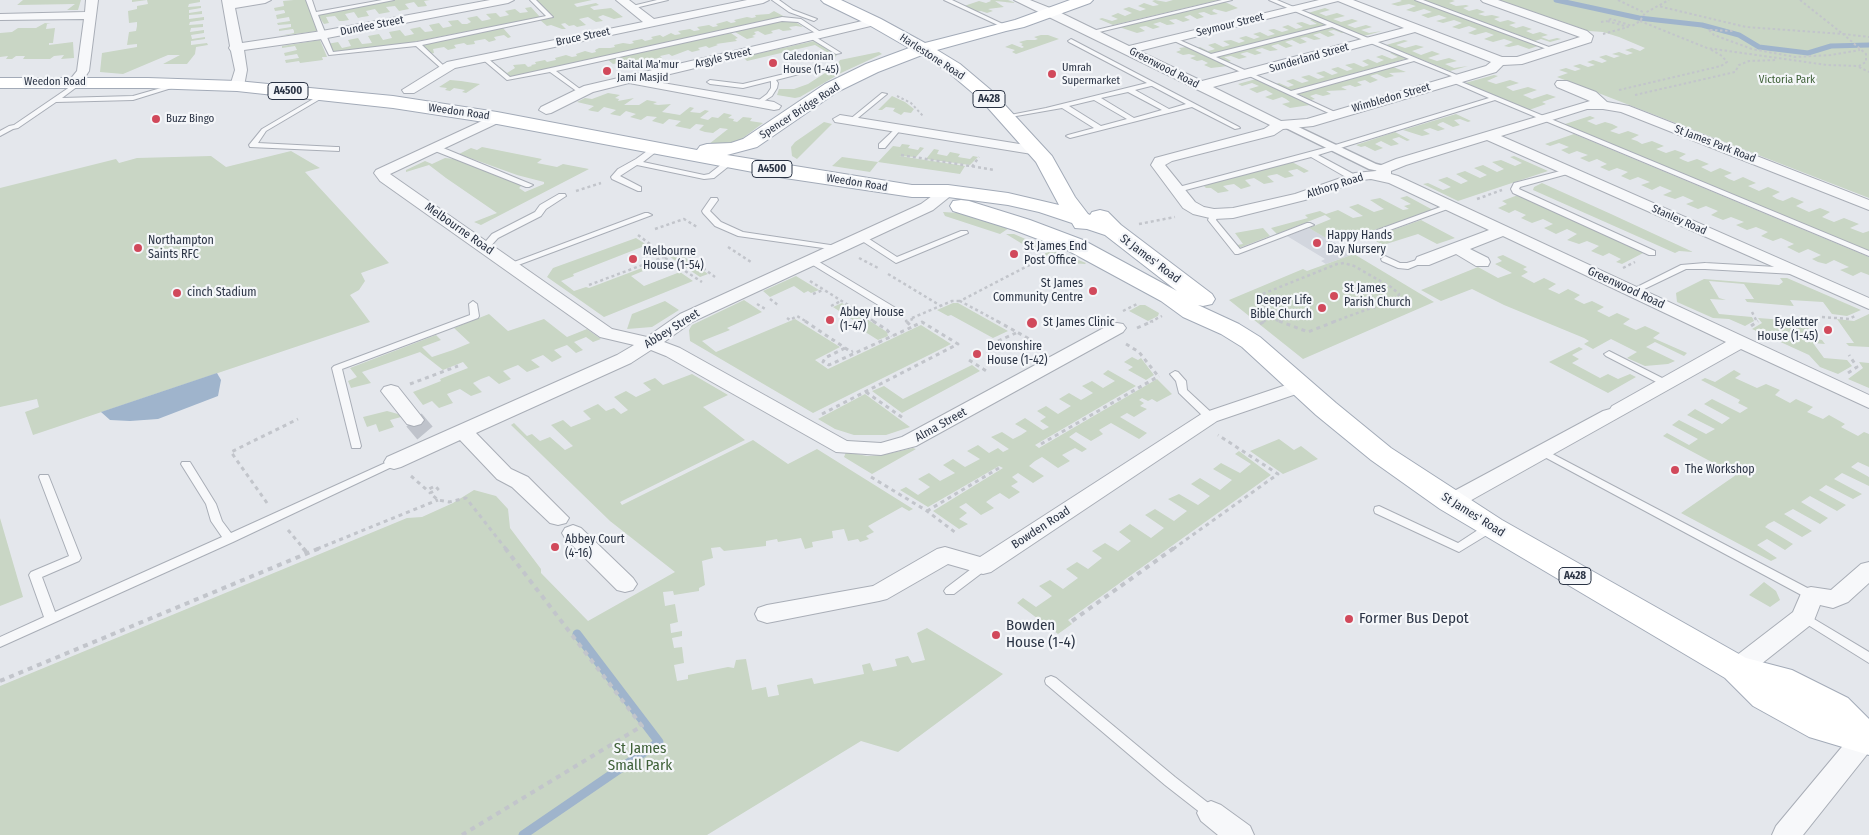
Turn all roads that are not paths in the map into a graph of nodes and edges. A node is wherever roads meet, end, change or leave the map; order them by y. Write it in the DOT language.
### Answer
graph roads {
  1 [pos="92,0"];
  2 [pos="265,0"];
  3 [pos="309,0"];
  4 [pos="391,0"];
  5 [pos="508,0"];
  6 [pos="534,0"];
  7 [pos="665,0"];
  8 [pos="763,0"];
  9 [pos="775,0"];
  10 [pos="829,0"];
  11 [pos="947,0"];
  12 [pos="964,0"];
  13 [pos="1020,0"];
  14 [pos="1085,0"];
  15 [pos="1229,0"];
  16 [pos="1272,0"];
  17 [pos="1333,0"];
  18 [pos="1342,0"];
  19 [pos="1418,0"];
  20 [pos="1486,0"];
  21 [pos="229,3"];
  22 [pos="627,3"];
  23 [pos="954,3"];
  24 [pos="1294,9"];
  25 [pos="1051,12"];
  26 [pos="314,14"];
  27 [pos="90,15"];
  28 [pos="0,17"];
  29 [pos="814,19"];
  30 [pos="875,22"];
  31 [pos="652,23"];
  32 [pos="1011,25"];
  33 [pos="1332,25"];
  34 [pos="1418,28"];
  35 [pos="1091,32"];
  36 [pos="322,35"];
  37 [pos="817,36"];
  38 [pos="1173,38"];
  39 [pos="1371,40"];
  40 [pos="1071,41"];
  41 [pos="417,44"];
  42 [pos="235,48"];
  43 [pos="1127,50"];
  44 [pos="1554,50"];
  45 [pos="838,53"];
  46 [pos="928,53"];
  47 [pos="1211,56"];
  48 [pos="484,58"];
  49 [pos="1414,59"];
  50 [pos="1500,61"];
  51 [pos="443,68"];
  52 [pos="813,69"];
  53 [pos="552,71"];
  54 [pos="1250,74"];
  55 [pos="1457,79"];
  56 [pos="773,80"];
  57 [pos="626,81"];
  58 [pos="710,82"];
  59 [pos="0,83"];
  60 [pos="183,84"];
  61 [pos="1151,84"];
  62 [pos="1562,84"];
  63 [pos="72,85"];
  64 [pos="237,86"];
  65 [pos="1200,86"];
  66 [pos="409,90"];
  67 [pos="1130,90"];
  68 [pos="148,92"];
  69 [pos="582,93"];
  70 [pos="1290,93"];
  71 [pos="325,94"];
  72 [pos="884,94"];
  73 [pos="1095,98"];
  74 [pos="1496,98"];
  75 [pos="54,100"];
  76 [pos="758,104"];
  77 [pos="1191,105"];
  78 [pos="1603,105"];
  79 [pos="774,106"];
  80 [pos="1064,106"];
  81 [pos="546,110"];
  82 [pos="1168,111"];
  83 [pos="1335,114"];
  84 [pos="1007,117"];
  85 [pos="497,118"];
  86 [pos="1543,119"];
  87 [pos="1133,120"];
  88 [pos="849,123"];
  89 [pos="1283,125"];
  90 [pos="11,127"];
  91 [pos="898,128"];
  92 [pos="1100,128"];
  93 [pos="1237,128"];
  94 [pos="0,134"];
  95 [pos="1070,136"];
  96 [pos="1489,136"];
  97 [pos="772,146"];
  98 [pos="882,146"];
  99 [pos="433,148"];
  100 [pos="1335,148"];
  101 [pos="336,149"];
  102 [pos="636,152"];
  103 [pos="1311,154"];
  104 [pos="1042,156"];
  105 [pos="731,162"];
  106 [pos="1568,171"];
  107 [pos="785,172"];
  108 [pos="1383,173"];
  109 [pos="1354,178"];
  110 [pos="1056,182"];
  111 [pos="529,185"];
  112 [pos="638,189"];
  113 [pos="1178,190"];
  114 [pos="562,196"];
  115 [pos="942,196"];
  116 [pos="714,200"];
  117 [pos="1008,200"];
  118 [pos="1869,205"];
  119 [pos="1449,207"];
  120 [pos="1206,213"];
  121 [pos="648,215"];
  122 [pos="1080,219"];
  123 [pos="1310,225"];
  124 [pos="1113,230"];
  125 [pos="1502,231"];
  126 [pos="964,233"];
  127 [pos="1373,233"];
  128 [pos="860,237"];
  129 [pos="1075,245"];
  130 [pos="485,247"];
  131 [pos="837,248"];
  132 [pos="1456,248"];
  133 [pos="1652,253"];
  134 [pos="1869,254"];
  135 [pos="811,260"];
  136 [pos="1384,260"];
  137 [pos="1423,261"];
  138 [pos="1482,262"];
  139 [pos="510,265"];
  140 [pos="1796,271"];
  141 [pos="1633,291"];
  142 [pos="473,304"];
  143 [pos="1168,305"];
  144 [pos="1865,308"];
  145 [pos="896,312"];
  146 [pos="1117,328"];
  147 [pos="1230,329"];
  148 [pos="1743,335"];
  149 [pos="650,343"];
  150 [pos="1609,354"];
  151 [pos="1175,374"];
  152 [pos="1667,384"];
  153 [pos="1301,386"];
  154 [pos="391,391"];
  155 [pos="1869,402"];
  156 [pos="1212,425"];
  157 [pos="462,430"];
  158 [pos="424,432"];
  159 [pos="356,446"];
  160 [pos="1543,452"];
  161 [pos="396,460"];
  162 [pos="186,464"];
  163 [pos="44,477"];
  164 [pos="1451,502"];
  165 [pos="1379,510"];
  166 [pos="1491,527"];
  167 [pos="229,539"];
  168 [pos="983,566"];
  169 [pos="1866,577"];
  170 [pos="625,584"];
  171 [pos="950,591"];
  172 [pos="1807,606"];
  173 [pos="768,614"];
  174 [pos="51,619"];
  175 [pos="0,642"];
  176 [pos="1869,658"];
  177 [pos="1737,669"];
  178 [pos="1051,681"];
  179 [pos="1867,739"];
  180 [pos="1211,813"];
  181 [pos="1240,835"];
  182 [pos="1786,835"];
  1 -- 27 [label="street"];
  2 -- 21 [label="street"];
  3 -- 26 [label="lane"];
  4 -- 26 [label="lane"];
  5 -- 36 [label="street, Dundee Street"];
  6 -- 41 [label="lane"];
  7 -- 22 [label="lane"];
  8 -- 31 [label="street, Bruce Street"];
  9 -- 29 [label="lane"];
  10 -- 30 [label="main road, Harlestone Road / A428"];
  11 -- 23 [label="lane"];
  12 -- 23 [label="lane"];
  13 -- 25 [label="street, Greenwood Road"];
  14 -- 25 [label="main road, Spencer Bridge Road"];
  15 -- 35 [label="lane"];
  16 -- 24 [label="lane"];
  17 -- 24 [label="street, Seymour Street"];
  18 -- 34 [label="street"];
  19 -- 44 [label="lane"];
  20 -- 44 [label="street"];
  21 -- 42 [label="street"];
  22 -- 31 [label="street"];
  23 -- 32 [label="lane"];
  24 -- 33 [label="lane"];
  24 -- 38 [label="street, Seymour Street"];
  25 -- 32 [label="main road, Spencer Bridge Road"];
  25 -- 35 [label="street, Greenwood Road"];
  26 -- 36 [label="lane"];
  27 -- 28 [label="street"];
  27 -- 63 [label="street"];
  30 -- 37 [label="street, Argyle Street"];
  30 -- 46 [label="main road, Harlestone Road / A428"];
  31 -- 48 [label="street, Bruce Street"];
  32 -- 46 [label="main road, Spencer Bridge Road"];
  33 -- 39 [label="lane"];
  33 -- 47 [label="lane"];
  34 -- 39 [label="street, Sunderland Street"];
  34 -- 50 [label="street"];
  35 -- 43 [label="street, Greenwood Road"];
  36 -- 41 [label="lane"];
  36 -- 42 [label="street, Dundee Street"];
  37 -- 45 [label="lane"];
  37 -- 53 [label="lane"];
  37 -- 57 [label="street, Argyle Street"];
  38 -- 43 [label="street, Seymour Street"];
  38 -- 47 [label="lane"];
  39 -- 49 [label="lane"];
  39 -- 54 [label="street, Sunderland Street"];
  40 -- 61 [label="lane"];
  41 -- 51 [label="lane"];
  42 -- 64 [label="street"];
  43 -- 65 [label="street, Greenwood Road"];
  44 -- 50 [label="street"];
  46 -- 84 [label="main road, Harlestone Road / A428"];
  46 -- 97 [label="main road, Spencer Bridge Road"];
  46 -- 102 [label="main road, Spencer Bridge Road"];
  47 -- 54 [label="lane"];
  48 -- 51 [label="street, Bruce Street"];
  48 -- 53 [label="lane"];
  49 -- 55 [label="lane"];
  49 -- 70 [label="lane"];
  50 -- 55 [label="street, Wimbledon Street"];
  51 -- 66 [label="street, Bruce Street"];
  52 -- 56 [label="lane"];
  53 -- 69 [label="lane"];
  54 -- 65 [label="street, Sunderland Street"];
  54 -- 70 [label="lane"];
  55 -- 74 [label="lane"];
  55 -- 83 [label="street, Wimbledon Street"];
  56 -- 58 [label="lane"];
  56 -- 76 [label="lane"];
  57 -- 69 [label="street, Argyle Street"];
  57 -- 76 [label="street"];
  59 -- 63 [label="main road, Weedon Road / A4500"];
  60 -- 63 [label="main road, Weedon Road / A4500"];
  60 -- 64 [label="main road, Weedon Road / A4500"];
  60 -- 68 [label="lane"];
  61 -- 67 [label="lane"];
  61 -- 77 [label="lane"];
  62 -- 78 [label="street, St James Park Road"];
  63 -- 68 [label="lane"];
  63 -- 75 [label="lane"];
  63 -- 90 [label="lane"];
  64 -- 71 [label="main road, Weedon Road / A4500"];
  65 -- 89 [label="street, Greenwood Road"];
  67 -- 73 [label="lane"];
  67 -- 82 [label="lane"];
  68 -- 75 [label="lane"];
  69 -- 81 [label="street, Argyle Street"];
  70 -- 83 [label="lane"];
  71 -- 85 [label="main road, Weedon Road / A4500"];
  71 -- 101 [label="lane"];
  72 -- 88 [label="lane"];
  73 -- 80 [label="lane"];
  73 -- 87 [label="lane"];
  74 -- 86 [label="lane"];
  74 -- 100 [label="lane"];
  75 -- 90 [label="lane"];
  76 -- 79 [label="street"];
  77 -- 82 [label="lane"];
  77 -- 93 [label="lane"];
  78 -- 86 [label="street, Althorp Road"];
  78 -- 118 [label="street, St James Park Road"];
  80 -- 84 [label="lane"];
  80 -- 92 [label="lane"];
  82 -- 87 [label="lane"];
  83 -- 89 [label="street, Wimbledon Street"];
  84 -- 104 [label="main road, Harlestone Road / A428"];
  85 -- 99 [label="street, Melbourne Road"];
  85 -- 102 [label="main road, Weedon Road / A4500"];
  86 -- 96 [label="street, Althorp Road"];
  86 -- 134 [label="lane"];
  87 -- 92 [label="lane"];
  88 -- 91 [label="street"];
  89 -- 100 [label="street, Greenwood Road"];
  89 -- 113 [label="street, Wimbledon Street"];
  90 -- 94 [label="lane"];
  91 -- 98 [label="lane"];
  91 -- 104 [label="street"];
  92 -- 95 [label="lane"];
  96 -- 106 [label="street, Stanley Road"];
  96 -- 108 [label="street, Althorp Road"];
  97 -- 105 [label="main road, Spencer Bridge Road"];
  97 -- 107 [label="main road"];
  99 -- 111 [label="lane"];
  99 -- 130 [label="street, Melbourne Road"];
  100 -- 103 [label="lane"];
  100 -- 108 [label="street, Greenwood Road"];
  102 -- 105 [label="main road, Weedon Road / A4500"];
  102 -- 105 [label="lane"];
  102 -- 112 [label="lane"];
  103 -- 109 [label="lane"];
  103 -- 113 [label="lane"];
  104 -- 110 [label="main road, Harlestone Road"];
  104 -- 124 [label="main road, St James' Road / A428"];
  105 -- 107 [label="main road, Weedon Road / A4500"];
  106 -- 133 [label="lane"];
  106 -- 140 [label="street, Stanley Road"];
  107 -- 115 [label="main road, Weedon Road / A4500"];
  108 -- 109 [label="street, Althorp Road"];
  108 -- 119 [label="street, Greenwood Road"];
  109 -- 120 [label="street, Althorp Road"];
  110 -- 117 [label="main road"];
  110 -- 122 [label="main road, A428"];
  113 -- 120 [label="street"];
  114 -- 130 [label="lane"];
  115 -- 117 [label="main road, Weedon Road"];
  115 -- 128 [label="street, Abbey Street"];
  115 -- 129 [label="main road, Weedon Road"];
  116 -- 131 [label="lane"];
  117 -- 122 [label="main road, Weedon Road"];
  119 -- 125 [label="street, Greenwood Road"];
  119 -- 127 [label="lane"];
  120 -- 123 [label="lane"];
  121 -- 139 [label="lane"];
  122 -- 124 [label="main road, St James' Road"];
  122 -- 143 [label="main road, St James' Road / A428"];
  124 -- 147 [label="main road, St James' Road / A428"];
  125 -- 132 [label="street"];
  125 -- 141 [label="street, Greenwood Road"];
  126 -- 128 [label="lane"];
  128 -- 131 [label="street, Abbey Street"];
  129 -- 143 [label="main road, St James' Road"];
  130 -- 139 [label="street, Melbourne Road"];
  131 -- 135 [label="street, Abbey Street"];
  132 -- 137 [label="street"];
  132 -- 138 [label="street"];
  135 -- 145 [label="lane"];
  135 -- 149 [label="street, Abbey Street"];
  136 -- 137 [label="lane"];
  139 -- 149 [label="street, Melbourne Road"];
  140 -- 141 [label="lane"];
  140 -- 144 [label="street, Stanley Road"];
  141 -- 148 [label="street, Greenwood Road"];
  142 -- 159 [label="lane"];
  143 -- 147 [label="main road, St James' Road / A428"];
  146 -- 149 [label="street, Alma Street"];
  147 -- 153 [label="main road, St James' Road / A428"];
  148 -- 152 [label="street"];
  148 -- 155 [label="street, Greenwood Road"];
  149 -- 157 [label="street, Abbey Street"];
  150 -- 152 [label="lane"];
  151 -- 156 [label="lane"];
  152 -- 160 [label="street"];
  153 -- 156 [label="street, Bowden Road"];
  153 -- 164 [label="main road, St James' Road / A428"];
  154 -- 158 [label="street"];
  156 -- 168 [label="street, Bowden Road"];
  157 -- 158 [label="street, Abbey Street"];
  157 -- 170 [label="street"];
  158 -- 161 [label="street, Abbey Street"];
  160 -- 164 [label="street"];
  160 -- 172 [label="lane"];
  161 -- 167 [label="lane"];
  162 -- 167 [label="lane"];
  163 -- 174 [label="lane"];
  164 -- 166 [label="main road, St James' Road / A428"];
  165 -- 166 [label="lane"];
  166 -- 177 [label="main road, St James' Road / A428"];
  167 -- 174 [label="lane"];
  168 -- 171 [label="lane"];
  168 -- 173 [label="street"];
  169 -- 172 [label="street"];
  172 -- 176 [label="lane"];
  172 -- 177 [label="street"];
  174 -- 175 [label="lane"];
  177 -- 179 [label="main road, St James' Road / A428"];
  178 -- 180 [label="lane"];
  179 -- 182 [label="street"];
  180 -- 181 [label="street"];
}
